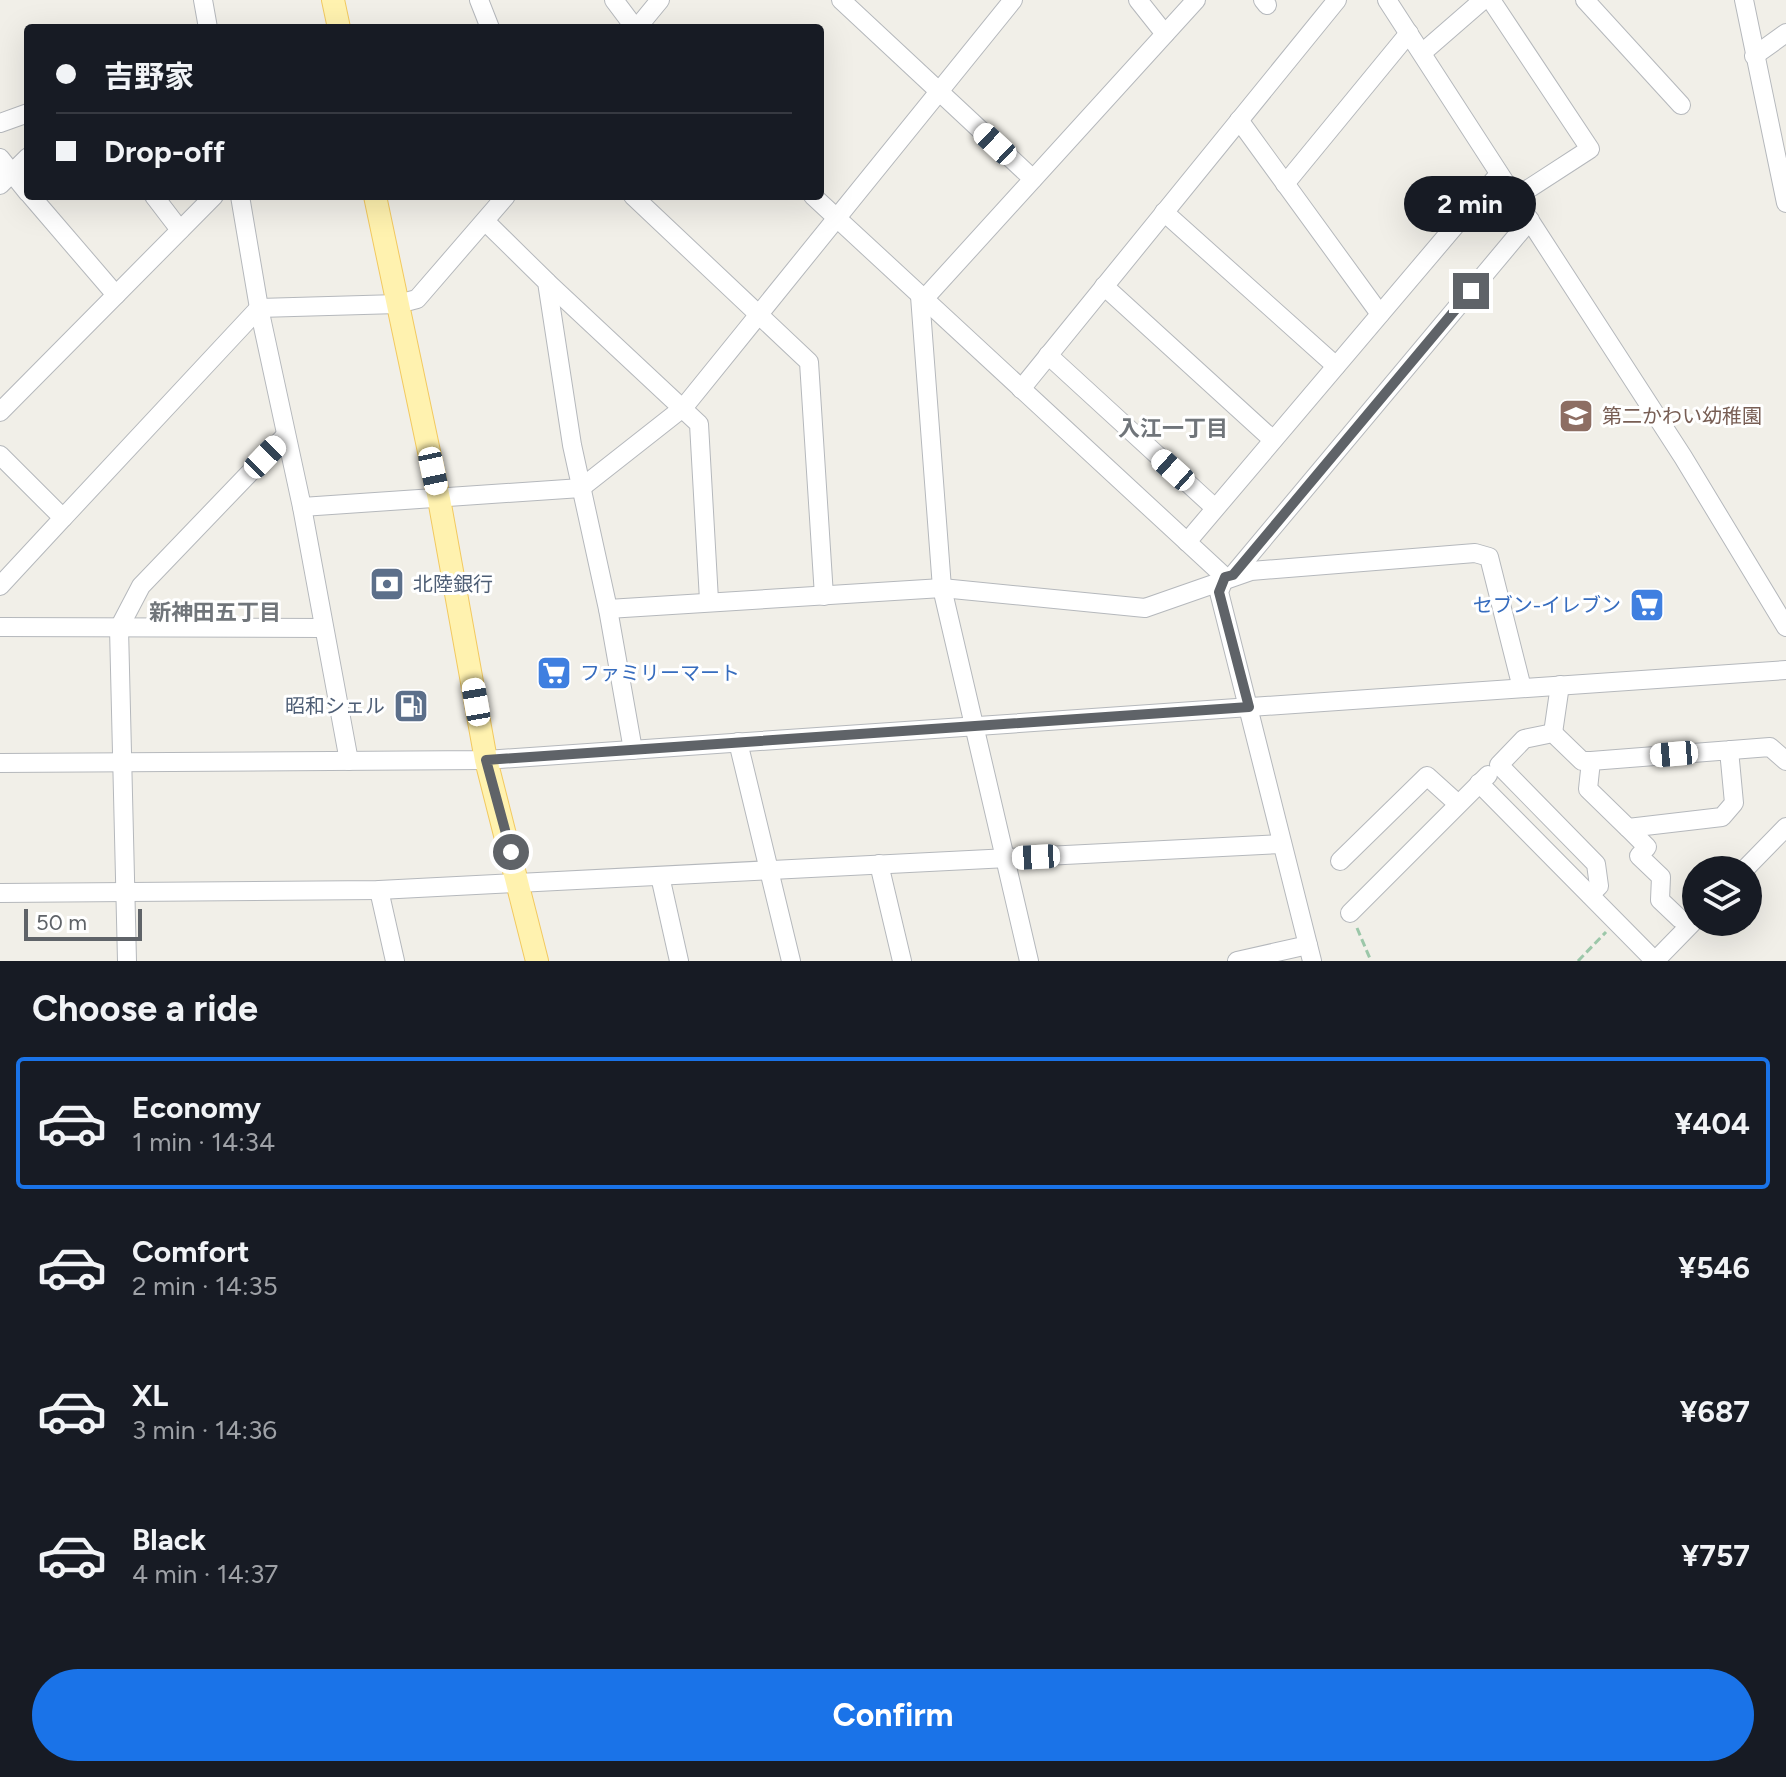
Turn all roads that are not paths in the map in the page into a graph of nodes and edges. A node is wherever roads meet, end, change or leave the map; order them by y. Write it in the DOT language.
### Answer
graph roads {
  1 [pos="203,0"];
  2 [pos="333,0"];
  3 [pos="479,0"];
  4 [pos="614,0"];
  5 [pos="660,0"];
  6 [pos="841,0"];
  7 [pos="1013,0"];
  8 [pos="1138,0"];
  9 [pos="1196,0"];
  10 [pos="1337,0"];
  11 [pos="1387,0"];
  12 [pos="1483,0"];
  13 [pos="1491,0"];
  14 [pos="1585,0"];
  15 [pos="1744,0"];
  16 [pos="207,24"];
  17 [pos="338,24"];
  18 [pos="488,24"];
  19 [pos="633,24"];
  20 [pos="639,24"];
  21 [pos="1409,33"];
  22 [pos="1786,33"];
  23 [pos="1165,34"];
  24 [pos="1422,53"];
  25 [pos="1754,56"];
  26 [pos="937,90"];
  27 [pos="1681,105"];
  28 [pos="24,114"];
  29 [pos="1239,120"];
  30 [pos="0,123"];
  31 [pos="24,160"];
  32 [pos="4,172"];
  33 [pos="1499,174"];
  34 [pos="1033,179"];
  35 [pos="1285,184"];
  36 [pos="24,190"];
  37 [pos="1516,197"];
  38 [pos="34,200"];
  39 [pos="157,200"];
  40 [pos="210,200"];
  41 [pos="241,200"];
  42 [pos="376,200"];
  43 [pos="503,200"];
  44 [pos="637,200"];
  45 [pos="817,200"];
  46 [pos="1786,203"];
  47 [pos="1164,212"];
  48 [pos="835,217"];
  49 [pos="1530,220"];
  50 [pos="486,222"];
  51 [pos="180,230"];
  52 [pos="547,282"];
  53 [pos="1104,286"];
  54 [pos="116,295"];
  55 [pos="922,297"];
  56 [pos="398,304"];
  57 [pos="259,308"];
  58 [pos="760,313"];
  59 [pos="1380,314"];
  60 [pos="1048,355"];
  61 [pos="1336,366"];
  62 [pos="1021,389"];
  63 [pos="684,407"];
  64 [pos="0,412"];
  65 [pos="285,436"];
  66 [pos="1273,440"];
  67 [pos="0,455"];
  68 [pos="581,488"];
  69 [pos="439,499"];
  70 [pos="302,507"];
  71 [pos="1215,508"];
  72 [pos="63,518"];
  73 [pos="1187,542"];
  74 [pos="1229,576"];
  75 [pos="0,586"];
  76 [pos="942,588"];
  77 [pos="824,596"];
  78 [pos="709,600"];
  79 [pos="608,609"];
  80 [pos="0,627"];
  81 [pos="1786,627"];
  82 [pos="119,628"];
  83 [pos="323,628"];
  84 [pos="1786,670"];
  85 [pos="1560,685"];
  86 [pos="1522,688"];
  87 [pos="1249,707"];
  88 [pos="974,726"];
  89 [pos="1553,733"];
  90 [pos="738,742"];
  91 [pos="633,750"];
  92 [pos="1729,750"];
  93 [pos="486,760"];
  94 [pos="349,761"];
  95 [pos="1591,761"];
  96 [pos="1786,761"];
  97 [pos="0,763"];
  98 [pos="120,763"];
  99 [pos="1499,765"];
  100 [pos="1479,783"];
  101 [pos="1458,804"];
  102 [pos="1786,827"];
  103 [pos="1628,828"];
  104 [pos="1282,844"];
  105 [pos="1758,856"];
  106 [pos="1005,858"];
  107 [pos="1340,861"];
  108 [pos="879,864"];
  109 [pos="769,870"];
  110 [pos="660,876"];
  111 [pos="519,883"];
  112 [pos="379,890"];
  113 [pos="124,892"];
  114 [pos="0,893"];
  115 [pos="1590,895"];
  116 [pos="1350,913"];
  117 [pos="1682,915"];
  118 [pos="1682,927"];
  119 [pos="1310,953"];
  120 [pos="127,961"];
  121 [pos="395,961"];
  122 [pos="537,961"];
  123 [pos="679,961"];
  124 [pos="791,961"];
  125 [pos="902,961"];
  126 [pos="1029,961"];
  127 [pos="1237,961"];
  128 [pos="1655,961"];
  1 -- 16 [label="street"];
  2 -- 17 [label="main road"];
  3 -- 18 [label="street"];
  4 -- 19 [label="street"];
  5 -- 20 [label="street"];
  6 -- 26 [label="street"];
  7 -- 26 [label="street"];
  8 -- 23 [label="street"];
  9 -- 23 [label="street"];
  10 -- 29 [label="street"];
  11 -- 21 [label="street"];
  12 -- 24 [label="street"];
  13 -- 37 [label="street"];
  14 -- 27 [label="street"];
  15 -- 25 [label="street"];
  21 -- 24 [label="street"];
  21 -- 35 [label="street"];
  22 -- 25 [label="street"];
  23 -- 34 [label="street"];
  24 -- 33 [label="street"];
  25 -- 46 [label="street"];
  26 -- 34 [label="street"];
  26 -- 48 [label="street"];
  28 -- 30 [label="street"];
  29 -- 35 [label="street"];
  29 -- 47 [label="street"];
  31 -- 32 [label="street"];
  32 -- 36 [label="street"];
  33 -- 37 [label="street"];
  33 -- 59 [label="street"];
  34 -- 55 [label="street"];
  35 -- 59 [label="street"];
  37 -- 49 [label="street"];
  38 -- 54 [label="street"];
  39 -- 51 [label="street"];
  40 -- 51 [label="street"];
  41 -- 57 [label="street"];
  42 -- 56 [label="main road"];
  43 -- 50 [label="street"];
  44 -- 58 [label="street"];
  45 -- 48 [label="street"];
  47 -- 53 [label="street"];
  47 -- 61 [label="street"];
  48 -- 55 [label="street"];
  48 -- 58 [label="street"];
  49 -- 74 [label="street"];
  49 -- 81 [label="street"];
  50 -- 52 [label="street"];
  50 -- 56 [label="street"];
  51 -- 54 [label="street"];
  52 -- 63 [label="street"];
  52 -- 68 [label="street"];
  53 -- 60 [label="street"];
  53 -- 66 [label="street"];
  54 -- 64 [label="street"];
  55 -- 62 [label="street"];
  55 -- 76 [label="street"];
  56 -- 57 [label="street"];
  56 -- 69 [label="main road"];
  57 -- 65 [label="street"];
  57 -- 72 [label="street"];
  58 -- 63 [label="street"];
  58 -- 77 [label="street"];
  59 -- 61 [label="street"];
  60 -- 62 [label="street"];
  60 -- 71 [label="street"];
  61 -- 66 [label="street"];
  62 -- 73 [label="street"];
  63 -- 68 [label="street"];
  63 -- 78 [label="street"];
  65 -- 70 [label="street"];
  65 -- 82 [label="street"];
  66 -- 71 [label="street"];
  67 -- 72 [label="street"];
  68 -- 69 [label="street"];
  68 -- 79 [label="street"];
  69 -- 70 [label="street"];
  69 -- 93 [label="main road"];
  70 -- 83 [label="street"];
  71 -- 73 [label="street"];
  72 -- 75 [label="street"];
  73 -- 74 [label="street"];
  74 -- 76 [label="street"];
  74 -- 86 [label="street"];
  74 -- 87 [label="street"];
  76 -- 77 [label="street"];
  76 -- 88 [label="street"];
  77 -- 78 [label="street"];
  78 -- 79 [label="street"];
  79 -- 91 [label="street"];
  80 -- 82 [label="street"];
  82 -- 83 [label="street"];
  82 -- 98 [label="street"];
  83 -- 94 [label="street"];
  84 -- 85 [label="street"];
  85 -- 86 [label="street"];
  85 -- 89 [label="street"];
  86 -- 87 [label="street"];
  87 -- 88 [label="street"];
  87 -- 104 [label="street"];
  88 -- 90 [label="street"];
  88 -- 106 [label="street"];
  89 -- 95 [label="street"];
  89 -- 99 [label="street"];
  90 -- 91 [label="street"];
  90 -- 109 [label="street"];
  91 -- 93 [label="street"];
  92 -- 95 [label="street"];
  92 -- 96 [label="street"];
  92 -- 103 [label="street"];
  93 -- 94 [label="street"];
  93 -- 111 [label="main road"];
  94 -- 98 [label="street"];
  95 -- 103 [label="street"];
  97 -- 98 [label="street"];
  98 -- 113 [label="street"];
  99 -- 100 [label="street"];
  99 -- 115 [label="street"];
  100 -- 101 [label="street"];
  100 -- 115 [label="street"];
  101 -- 107 [label="street"];
  101 -- 116 [label="street"];
  102 -- 105 [label="street"];
  103 -- 117 [label="street"];
  104 -- 106 [label="street"];
  104 -- 119 [label="street"];
  106 -- 108 [label="street"];
  106 -- 126 [label="street"];
  108 -- 109 [label="street"];
  108 -- 125 [label="street"];
  109 -- 110 [label="street"];
  109 -- 124 [label="street"];
  110 -- 111 [label="street"];
  110 -- 123 [label="street"];
  111 -- 112 [label="street"];
  111 -- 122 [label="main road"];
  112 -- 113 [label="street"];
  112 -- 121 [label="street"];
  113 -- 114 [label="street"];
  113 -- 120 [label="street"];
  115 -- 128 [label="street"];
  118 -- 128 [label="street"];
  119 -- 127 [label="street"];
}
